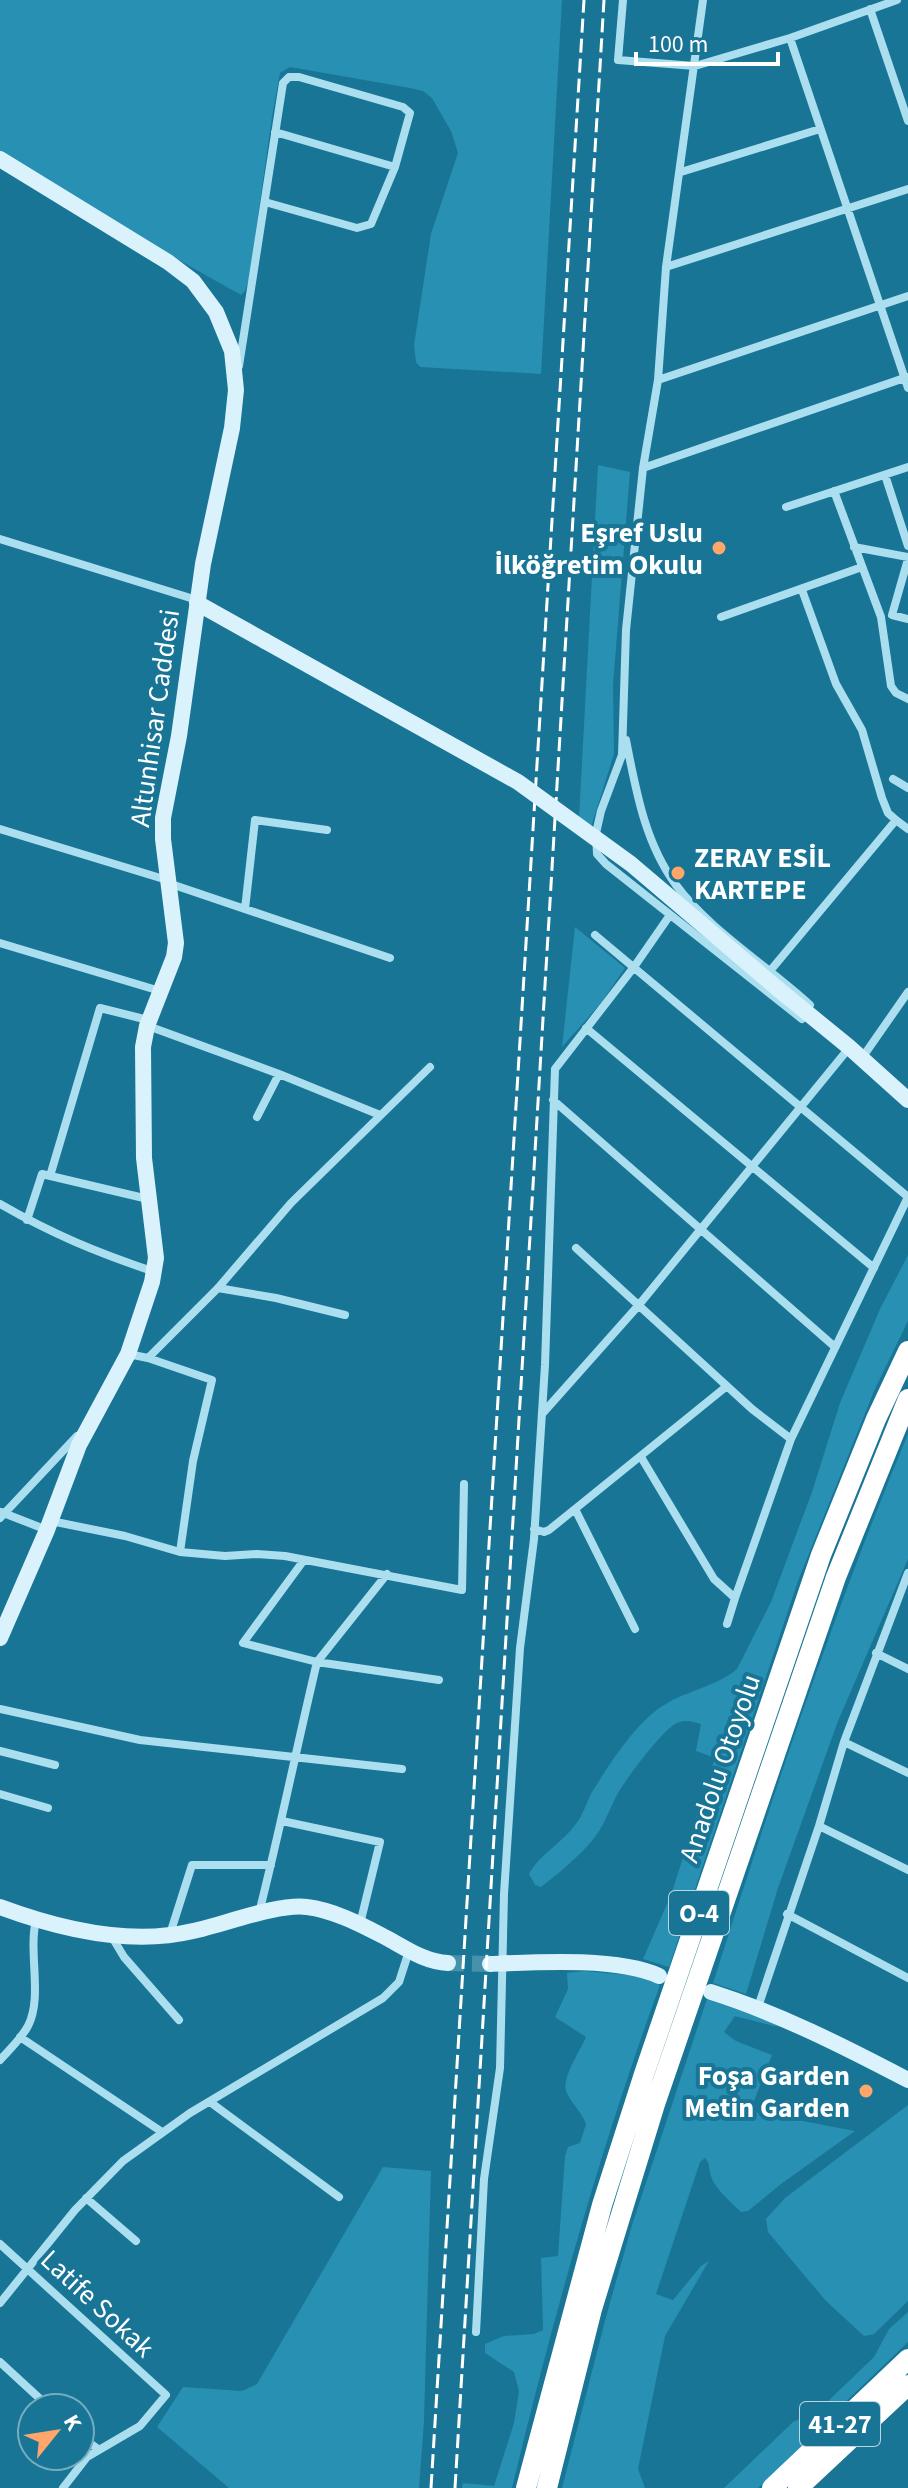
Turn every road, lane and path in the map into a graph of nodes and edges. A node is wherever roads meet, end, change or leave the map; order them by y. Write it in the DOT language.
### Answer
graph roads {
  1 [pos="623,0"];
  2 [pos="703,0"];
  3 [pos="897,0"];
  4 [pos="870,9"];
  5 [pos="790,38"];
  6 [pos="695,66"];
  7 [pos="908,121"];
  8 [pos="820,129"];
  9 [pos="275,132"];
  10 [pos="0,159"];
  11 [pos="395,167"];
  12 [pos="681,172"];
  13 [pos="908,189"];
  14 [pos="265,202"];
  15 [pos="848,207"];
  16 [pos="666,267"];
  17 [pos="908,296"];
  18 [pos="880,306"];
  19 [pos="658,380"];
  20 [pos="907,381"];
  21 [pos="236,390"];
  22 [pos="908,467"];
  23 [pos="643,468"];
  24 [pos="885,475"];
  25 [pos="834,491"];
  26 [pos="786,507"];
  27 [pos="0,539"];
  28 [pos="908,546"];
  29 [pos="854,547"];
  30 [pos="908,558"];
  31 [pos="862,567"];
  32 [pos="802,590"];
  33 [pos="197,601"];
  34 [pos="892,615"];
  35 [pos="721,617"];
  36 [pos="881,617"];
  37 [pos="908,619"];
  38 [pos="908,699"];
  39 [pos="624,728"];
  40 [pos="893,779"];
  41 [pos="908,788"];
  42 [pos="896,820"];
  43 [pos="0,829"];
  44 [pos="908,829"];
  45 [pos="327,830"];
  46 [pos="168,882"];
  47 [pos="245,909"];
  48 [pos="670,915"];
  49 [pos="595,935"];
  50 [pos="0,943"];
  51 [pos="390,958"];
  52 [pos="634,967"];
  53 [pos="770,971"];
  54 [pos="161,991"];
  55 [pos="908,992"];
  56 [pos="148,1023"];
  57 [pos="586,1028"];
  58 [pos="856,1053"];
  59 [pos="430,1067"];
  60 [pos="279,1074"];
  61 [pos="553,1100"];
  62 [pos="908,1100"];
  63 [pos="802,1107"];
  64 [pos="380,1115"];
  65 [pos="257,1117"];
  66 [pos="752,1166"];
  67 [pos="50,1176"];
  68 [pos="908,1197"];
  69 [pos="148,1199"];
  70 [pos="0,1204"];
  71 [pos="27,1220"];
  72 [pos="701,1229"];
  73 [pos="576,1248"];
  74 [pos="874,1268"];
  75 [pos="155,1272"];
  76 [pos="218,1288"];
  77 [pos="638,1306"];
  78 [pos="345,1315"];
  79 [pos="835,1347"];
  80 [pos="908,1351"];
  81 [pos="128,1354"];
  82 [pos="148,1358"];
  83 [pos="727,1386"];
  84 [pos="908,1399"];
  85 [pos="542,1414"];
  86 [pos="89,1423"];
  87 [pos="791,1439"];
  88 [pos="641,1457"];
  89 [pos="464,1484"];
  90 [pos="575,1509"];
  91 [pos="1,1514"];
  92 [pos="49,1526"];
  93 [pos="534,1529"];
  94 [pos="180,1552"];
  95 [pos="304,1560"];
  96 [pos="387,1574"];
  97 [pos="908,1574"];
  98 [pos="735,1598"];
  99 [pos="727,1624"];
  100 [pos="635,1629"];
  101 [pos="0,1638"];
  102 [pos="876,1653"];
  103 [pos="317,1662"];
  104 [pos="908,1669"];
  105 [pos="439,1680"];
  106 [pos="0,1709"];
  107 [pos="844,1742"];
  108 [pos="0,1751"];
  109 [pos="294,1758"];
  110 [pos="55,1765"];
  111 [pos="402,1769"];
  112 [pos="908,1773"];
  113 [pos="0,1794"];
  114 [pos="48,1808"];
  115 [pos="282,1821"];
  116 [pos="819,1826"];
  117 [pos="908,1856"];
  118 [pos="271,1865"];
  119 [pos="905,1869"];
  120 [pos="0,1907"];
  121 [pos="259,1914"];
  122 [pos="787,1914"];
  123 [pos="36,1920"];
  124 [pos="360,1925"];
  125 [pos="110,1934"];
  126 [pos="170,1935"];
  127 [pos="409,1950"];
  128 [pos="448,1963"];
  129 [pos="497,1964"];
  130 [pos="659,1976"];
  131 [pos="908,1978"];
  132 [pos="711,1992"];
  133 [pos="758,2007"];
  134 [pos="179,2020"];
  135 [pos="20,2037"];
  136 [pos="0,2060"];
  137 [pos="908,2080"];
  138 [pos="210,2102"];
  139 [pos="162,2132"];
  140 [pos="339,2197"];
  141 [pos="86,2198"];
  142 [pos="136,2241"];
  143 [pos="0,2244"];
  144 [pos="27,2267"];
  145 [pos="0,2303"];
  146 [pos="476,2332"];
  147 [pos="908,2359"];
  148 [pos="0,2362"];
  149 [pos="907,2389"];
  150 [pos="33,2392"];
  151 [pos="98,2449"];
  152 [pos="805,2486"];
  153 [pos="63,2488"];
  154 [pos="526,2488"];
  155 [pos="547,2488"];
  156 [pos="772,2488"];
  1 -- 6 [label="street"];
  2 -- 6 [label="street"];
  3 -- 4 [label="street"];
  4 -- 5 [label="street"];
  4 -- 7 [label="street"];
  5 -- 6 [label="street"];
  5 -- 8 [label="street"];
  6 -- 12 [label="street"];
  8 -- 12 [label="street"];
  8 -- 15 [label="street"];
  9 -- 11 [label="street"];
  9 -- 11 [label="street"];
  9 -- 14 [label="street"];
  10 -- 21 [label="street, Altunhisar Caddesi"];
  11 -- 14 [label="street"];
  12 -- 16 [label="street"];
  13 -- 15 [label="street"];
  14 -- 21 [label="street"];
  15 -- 16 [label="street"];
  15 -- 18 [label="street"];
  16 -- 19 [label="street"];
  17 -- 18 [label="street"];
  18 -- 19 [label="street"];
  18 -- 20 [label="street"];
  19 -- 23 [label="street"];
  20 -- 23 [label="street"];
  21 -- 33 [label="street, Altunhisar Caddesi"];
  22 -- 24 [label="street"];
  23 -- 39 [label="street"];
  24 -- 25 [label="street"];
  24 -- 28 [label="street"];
  25 -- 26 [label="street"];
  25 -- 29 [label="street"];
  27 -- 33 [label="street"];
  29 -- 30 [label="street"];
  29 -- 31 [label="street"];
  30 -- 34 [label="street"];
  31 -- 32 [label="street"];
  31 -- 36 [label="street"];
  32 -- 35 [label="street"];
  32 -- 42 [label="street"];
  33 -- 46 [label="street, Altunhisar Caddesi"];
  33 -- 58 [label="street, bridge"];
  34 -- 36 [label="street"];
  34 -- 37 [label="street"];
  36 -- 38 [label="street"];
  39 -- 48 [label="street"];
  39 -- 53 [label="street"];
  40 -- 41 [label="street"];
  42 -- 44 [label="street"];
  42 -- 53 [label="street"];
  43 -- 46 [label="street"];
  45 -- 47 [label="street"];
  46 -- 47 [label="street"];
  46 -- 54 [label="street, Altunhisar Caddesi"];
  47 -- 51 [label="street"];
  48 -- 52 [label="street"];
  48 -- 58 [label="street"];
  49 -- 52 [label="street"];
  50 -- 54 [label="street"];
  52 -- 57 [label="street"];
  52 -- 63 [label="street"];
  53 -- 58 [label="street"];
  54 -- 56 [label="street, Altunhisar Caddesi"];
  55 -- 58 [label="street"];
  56 -- 60 [label="street"];
  56 -- 67 [label="street"];
  56 -- 69 [label="street, Altunhisar Caddesi"];
  57 -- 61 [label="street"];
  57 -- 66 [label="street"];
  58 -- 62 [label="street"];
  58 -- 63 [label="street"];
  59 -- 64 [label="street"];
  60 -- 64 [label="street"];
  60 -- 65 [label="street"];
  61 -- 72 [label="street"];
  61 -- 85 [label="street"];
  63 -- 66 [label="street"];
  63 -- 68 [label="street"];
  64 -- 76 [label="street"];
  66 -- 72 [label="street"];
  66 -- 74 [label="street"];
  67 -- 69 [label="street"];
  67 -- 71 [label="street"];
  68 -- 74 [label="street"];
  69 -- 75 [label="street, Altunhisar Caddesi"];
  70 -- 71 [label="street"];
  71 -- 75 [label="street"];
  72 -- 77 [label="street"];
  72 -- 79 [label="street"];
  73 -- 77 [label="street"];
  74 -- 79 [label="street"];
  75 -- 81 [label="street, Altunhisar Caddesi"];
  76 -- 78 [label="street"];
  76 -- 82 [label="street"];
  77 -- 83 [label="street"];
  77 -- 85 [label="street"];
  79 -- 87 [label="street"];
  80 -- 154 [label="highway, Anadolu Otoyolu / O-4"];
  81 -- 82 [label="street"];
  81 -- 86 [label="street, Altunhisar Caddesi"];
  82 -- 94 [label="street"];
  83 -- 87 [label="street"];
  83 -- 88 [label="street"];
  84 -- 155 [label="highway, Anadolu Otoyolu / O-4"];
  85 -- 93 [label="street"];
  86 -- 91 [label="street"];
  86 -- 92 [label="street, Altunhisar Caddesi"];
  87 -- 98 [label="street"];
  88 -- 90 [label="street"];
  88 -- 98 [label="street"];
  89 -- 96 [label="street"];
  90 -- 93 [label="street"];
  90 -- 100 [label="street"];
  91 -- 92 [label="street"];
  92 -- 94 [label="street"];
  92 -- 101 [label="street, Altunhisar Caddesi"];
  93 -- 129 [label="street"];
  94 -- 95 [label="street"];
  95 -- 96 [label="street"];
  95 -- 103 [label="street"];
  96 -- 103 [label="street"];
  97 -- 102 [label="street"];
  98 -- 99 [label="street"];
  102 -- 104 [label="street"];
  102 -- 107 [label="street"];
  103 -- 105 [label="street"];
  103 -- 109 [label="street"];
  106 -- 109 [label="street"];
  107 -- 112 [label="street"];
  107 -- 116 [label="street"];
  108 -- 110 [label="street"];
  109 -- 111 [label="street"];
  109 -- 115 [label="street"];
  113 -- 114 [label="street"];
  115 -- 118 [label="street"];
  115 -- 124 [label="street"];
  116 -- 119 [label="street"];
  116 -- 122 [label="street"];
  117 -- 119 [label="street"];
  118 -- 121 [label="street"];
  118 -- 126 [label="street"];
  120 -- 123 [label="street"];
  121 -- 124 [label="street"];
  121 -- 126 [label="street"];
  122 -- 131 [label="street"];
  122 -- 133 [label="street"];
  123 -- 125 [label="street"];
  123 -- 135 [label="street"];
  124 -- 127 [label="street"];
  125 -- 126 [label="street"];
  125 -- 134 [label="street"];
  127 -- 128 [label="street"];
  127 -- 138 [label="street"];
  129 -- 130 [label="street"];
  129 -- 146 [label="street"];
  132 -- 133 [label="street"];
  133 -- 137 [label="street"];
  135 -- 136 [label="street"];
  135 -- 139 [label="street"];
  138 -- 139 [label="street"];
  138 -- 140 [label="street"];
  139 -- 141 [label="street"];
  141 -- 142 [label="street"];
  141 -- 144 [label="street"];
  143 -- 144 [label="street, Latife Sokak"];
  144 -- 145 [label="street"];
  144 -- 151 [label="street, Latife Sokak"];
  147 -- 156 [label="highway, 41-27"];
  148 -- 150 [label="street"];
  149 -- 152 [label="highway"];
  151 -- 153 [label="street"];
}
